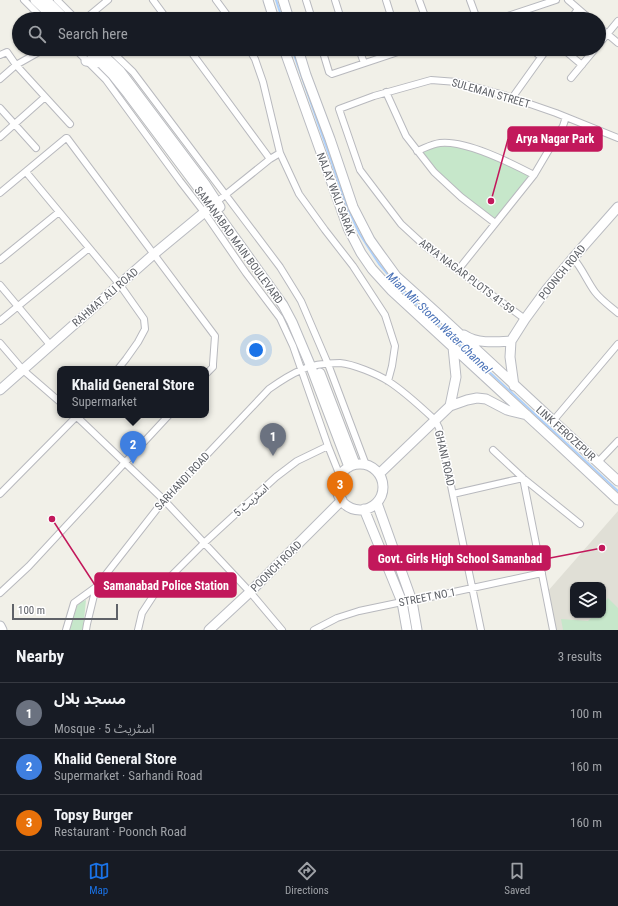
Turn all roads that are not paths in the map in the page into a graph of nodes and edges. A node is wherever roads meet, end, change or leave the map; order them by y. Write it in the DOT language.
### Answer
graph roads {
  1 [pos="24,0"];
  2 [pos="35,0"];
  3 [pos="46,0"];
  4 [pos="57,0"];
  5 [pos="108,0"];
  6 [pos="153,0"];
  7 [pos="216,0"];
  8 [pos="268,0"];
  9 [pos="283,0"];
  10 [pos="306,0"];
  11 [pos="335,0"];
  12 [pos="386,0"];
  13 [pos="419,0"];
  14 [pos="470,0"];
  15 [pos="556,0"];
  16 [pos="568,0"];
  17 [pos="578,9"];
  18 [pos="36,12"];
  19 [pos="48,12"];
  20 [pos="59,12"];
  21 [pos="69,12"];
  22 [pos="93,12"];
  23 [pos="162,12"];
  24 [pos="225,12"];
  25 [pos="272,12"];
  26 [pos="287,12"];
  27 [pos="310,12"];
  28 [pos="339,12"];
  29 [pos="390,12"];
  30 [pos="423,12"];
  31 [pos="474,12"];
  32 [pos="521,12"];
  33 [pos="576,12"];
  34 [pos="582,12"];
  35 [pos="618,22"];
  36 [pos="608,34"];
  37 [pos="618,43"];
  38 [pos="0,55"];
  39 [pos="32,56"];
  40 [pos="81,56"];
  41 [pos="97,56"];
  42 [pos="101,56"];
  43 [pos="106,56"];
  44 [pos="116,56"];
  45 [pos="194,56"];
  46 [pos="252,56"];
  47 [pos="286,56"];
  48 [pos="300,56"];
  49 [pos="324,56"];
  50 [pos="362,56"];
  51 [pos="386,56"];
  52 [pos="571,56"];
  53 [pos="589,56"];
  54 [pos="541,57"];
  55 [pos="86,61"];
  56 [pos="105,62"];
  57 [pos="302,62"];
  58 [pos="364,63"];
  59 [pos="16,65"];
  60 [pos="582,65"];
  61 [pos="289,67"];
  62 [pos="571,78"];
  63 [pos="0,79"];
  64 [pos="386,92"];
  65 [pos="45,97"];
  66 [pos="512,98"];
  67 [pos="0,108"];
  68 [pos="339,110"];
  69 [pos="566,117"];
  70 [pos="14,124"];
  71 [pos="70,124"];
  72 [pos="0,137"];
  73 [pos="618,138"];
  74 [pos="36,148"];
  75 [pos="417,151"];
  76 [pos="280,153"];
  77 [pos="270,159"];
  78 [pos="26,172"];
  79 [pos="534,174"];
  80 [pos="0,193"];
  81 [pos="225,195"];
  82 [pos="214,204"];
  83 [pos="618,207"];
  84 [pos="59,212"];
  85 [pos="204,212"];
  86 [pos="495,223"];
  87 [pos="89,248"];
  88 [pos="154,254"];
  89 [pos="573,258"];
  90 [pos="0,260"];
  91 [pos="458,270"];
  92 [pos="0,285"];
  93 [pos="120,285"];
  94 [pos="18,306"];
  95 [pos="618,313"];
  96 [pos="525,319"];
  97 [pos="0,321"];
  98 [pos="456,330"];
  99 [pos="511,341"];
  100 [pos="0,344"];
  101 [pos="618,344"];
  102 [pos="51,346"];
  103 [pos="453,347"];
  104 [pos="328,364"];
  105 [pos="120,366"];
  106 [pos="314,366"];
  107 [pos="23,370"];
  108 [pos="301,370"];
  109 [pos="209,371"];
  110 [pos="388,381"];
  111 [pos="514,386"];
  112 [pos="0,390"];
  113 [pos="57,399"];
  114 [pos="450,406"];
  115 [pos="528,416"];
  116 [pos="74,418"];
  117 [pos="80,418"];
  118 [pos="166,418"];
  119 [pos="436,420"];
  120 [pos="553,421"];
  121 [pos="618,441"];
  122 [pos="328,446"];
  123 [pos="492,450"];
  124 [pos="598,462"];
  125 [pos="126,463"];
  126 [pos="366,465"];
  127 [pos="352,466"];
  128 [pos="379,474"];
  129 [pos="340,476"];
  130 [pos="523,478"];
  131 [pos="618,482"];
  132 [pos="0,494"];
  133 [pos="453,494"];
  134 [pos="164,500"];
  135 [pos="342,500"];
  136 [pos="618,500"];
  137 [pos="376,503"];
  138 [pos="364,509"];
  139 [pos="580,524"];
  140 [pos="204,543"];
  141 [pos="542,572"];
  142 [pos="96,587"];
  143 [pos="472,588"];
  144 [pos="250,592"];
  145 [pos="0,593"];
  146 [pos="412,601"];
  147 [pos="402,602"];
  148 [pos="0,626"];
  149 [pos="2,630"];
  150 [pos="66,630"];
  151 [pos="86,630"];
  152 [pos="138,630"];
  153 [pos="209,630"];
  154 [pos="282,630"];
  155 [pos="314,630"];
  156 [pos="407,630"];
  157 [pos="417,630"];
  158 [pos="481,630"];
  159 [pos="553,630"];
  1 -- 18 [label="street"];
  2 -- 19 [label="main road"];
  3 -- 20 [label="main road"];
  4 -- 21 [label="street"];
  5 -- 22 [label="street"];
  6 -- 23 [label="street"];
  7 -- 24 [label="street"];
  8 -- 25 [label="main road"];
  9 -- 26 [label="main road"];
  10 -- 27 [label="street"];
  11 -- 28 [label="street"];
  12 -- 29 [label="street"];
  13 -- 30 [label="street"];
  14 -- 31 [label="street"];
  15 -- 32 [label="street"];
  16 -- 17 [label="street"];
  17 -- 33 [label="street"];
  17 -- 34 [label="street"];
  35 -- 36 [label="street"];
  36 -- 37 [label="street"];
  38 -- 59 [label="street"];
  39 -- 59 [label="street"];
  40 -- 55 [label="street"];
  41 -- 56 [label="main road, SAMANABAD MAIN BOULEVARD"];
  42 -- 56 [label="main road, SAMANABAD MAIN BOULEVARD"];
  43 -- 56 [label="main road"];
  44 -- 81 [label="street"];
  45 -- 77 [label="street"];
  46 -- 76 [label="street"];
  47 -- 61 [label="main road, NALAY WALI SARAK"];
  48 -- 57 [label="main road, NALAY WALI SARAK"];
  49 -- 58 [label="street"];
  50 -- 58 [label="street"];
  51 -- 58 [label="street"];
  52 -- 60 [label="street"];
  53 -- 60 [label="street"];
  54 -- 66 [label="street"];
  55 -- 56 [label="main road"];
  55 -- 85 [label="street"];
  56 -- 82 [label="main road, SAMANABAD MAIN BOULEVARD"];
  57 -- 61 [label="main road"];
  57 -- 98 [label="main road, NALAY WALI SARAK"];
  59 -- 63 [label="street"];
  59 -- 65 [label="street"];
  60 -- 62 [label="street"];
  61 -- 103 [label="main road, NALAY WALI SARAK"];
  64 -- 66 [label="street, SULEMAN STREET"];
  64 -- 68 [label="street, SULEMAN STREET"];
  64 -- 75 [label="street"];
  65 -- 70 [label="street"];
  65 -- 71 [label="street"];
  66 -- 69 [label="street, SULEMAN STREET"];
  67 -- 70 [label="street"];
  68 -- 91 [label="street, ARYA NAGAR PLOTS 41-59"];
  69 -- 73 [label="street, SULEMAN STREET"];
  69 -- 79 [label="street"];
  70 -- 72 [label="street"];
  70 -- 74 [label="street"];
  75 -- 79 [label="street"];
  75 -- 86 [label="street"];
  76 -- 77 [label="street"];
  76 -- 110 [label="street"];
  77 -- 81 [label="street"];
  78 -- 80 [label="street"];
  78 -- 84 [label="street"];
  78 -- 88 [label="street"];
  79 -- 86 [label="street"];
  81 -- 82 [label="street"];
  81 -- 104 [label="street"];
  82 -- 85 [label="main road, RAHMAT ALI ROAD"];
  82 -- 106 [label="main road, SAMANABAD MAIN BOULEVARD"];
  83 -- 89 [label="main road, POONCH ROAD"];
  84 -- 87 [label="street"];
  84 -- 90 [label="street"];
  85 -- 88 [label="main road, RAHMAT ALI ROAD"];
  85 -- 108 [label="street"];
  86 -- 91 [label="street"];
  87 -- 93 [label="street"];
  87 -- 94 [label="street"];
  88 -- 93 [label="main road, RAHMAT ALI ROAD"];
  88 -- 109 [label="street"];
  89 -- 95 [label="street"];
  89 -- 96 [label="main road, POONCH ROAD"];
  91 -- 96 [label="street, ARYA NAGAR PLOTS 41-59"];
  92 -- 94 [label="street"];
  93 -- 102 [label="main road, RAHMAT ALI ROAD"];
  93 -- 105 [label="street"];
  94 -- 97 [label="street"];
  94 -- 102 [label="street"];
  96 -- 99 [label="main road, POONCH ROAD"];
  98 -- 99 [label="main road"];
  98 -- 111 [label="main road, NALAY WALI SARAK"];
  99 -- 111 [label="main road"];
  100 -- 107 [label="street"];
  101 -- 120 [label="street"];
  102 -- 107 [label="main road, RAHMAT ALI ROAD"];
  103 -- 114 [label="main road"];
  103 -- 115 [label="main road, NALAY WALI SARAK"];
  104 -- 106 [label="street, GHANI ROAD"];
  104 -- 110 [label="street, GHANI ROAD"];
  104 -- 126 [label="street"];
  106 -- 108 [label="street, SARHANDI ROAD"];
  106 -- 127 [label="main road, SAMANABAD MAIN BOULEVARD"];
  107 -- 112 [label="main road, RAHMAT ALI ROAD"];
  107 -- 113 [label="street"];
  108 -- 122 [label="street"];
  108 -- 134 [label="street, SARHANDI ROAD"];
  110 -- 119 [label="street, GHANI ROAD"];
  111 -- 120 [label="main road, LINK FEROZEPUR"];
  114 -- 115 [label="main road"];
  114 -- 119 [label="main road"];
  115 -- 136 [label="main road, LINK FEROZEPUR"];
  116 -- 132 [label="street"];
  117 -- 125 [label="street"];
  118 -- 125 [label="street"];
  119 -- 128 [label="main road"];
  119 -- 133 [label="street, GHANI ROAD"];
  120 -- 124 [label="main road, LINK FEROZEPUR"];
  121 -- 124 [label="street"];
  122 -- 129 [label="street"];
  122 -- 140 [label="street, اسٹریٹ 5"];
  123 -- 130 [label="street"];
  124 -- 131 [label="main road, LINK FEROZEPUR"];
  125 -- 134 [label="street"];
  125 -- 145 [label="street"];
  126 -- 127 [label="main road"];
  126 -- 128 [label="main road"];
  127 -- 129 [label="main road"];
  128 -- 137 [label="main road"];
  129 -- 135 [label="main road"];
  130 -- 133 [label="street"];
  130 -- 139 [label="street"];
  130 -- 141 [label="street"];
  133 -- 143 [label="street, GHANI ROAD"];
  134 -- 140 [label="street"];
  134 -- 142 [label="street, SARHANDI ROAD"];
  135 -- 138 [label="main road"];
  135 -- 144 [label="main road, POONCH ROAD"];
  137 -- 138 [label="main road"];
  137 -- 146 [label="main road"];
  138 -- 147 [label="main road"];
  140 -- 144 [label="street"];
  140 -- 152 [label="street, اسٹریٹ 5"];
  141 -- 143 [label="street, STREET NO 1"];
  141 -- 159 [label="street"];
  142 -- 150 [label="street"];
  142 -- 151 [label="street, SARHANDI ROAD"];
  143 -- 146 [label="street, STREET NO 1"];
  143 -- 158 [label="street, GHANI ROAD"];
  144 -- 153 [label="main road, POONCH ROAD"];
  144 -- 154 [label="street"];
  146 -- 147 [label="street, STREET NO 1"];
  146 -- 157 [label="main road"];
  147 -- 155 [label="street, STREET NO 1"];
  147 -- 156 [label="main road"];
  148 -- 149 [label="main road"];
}
